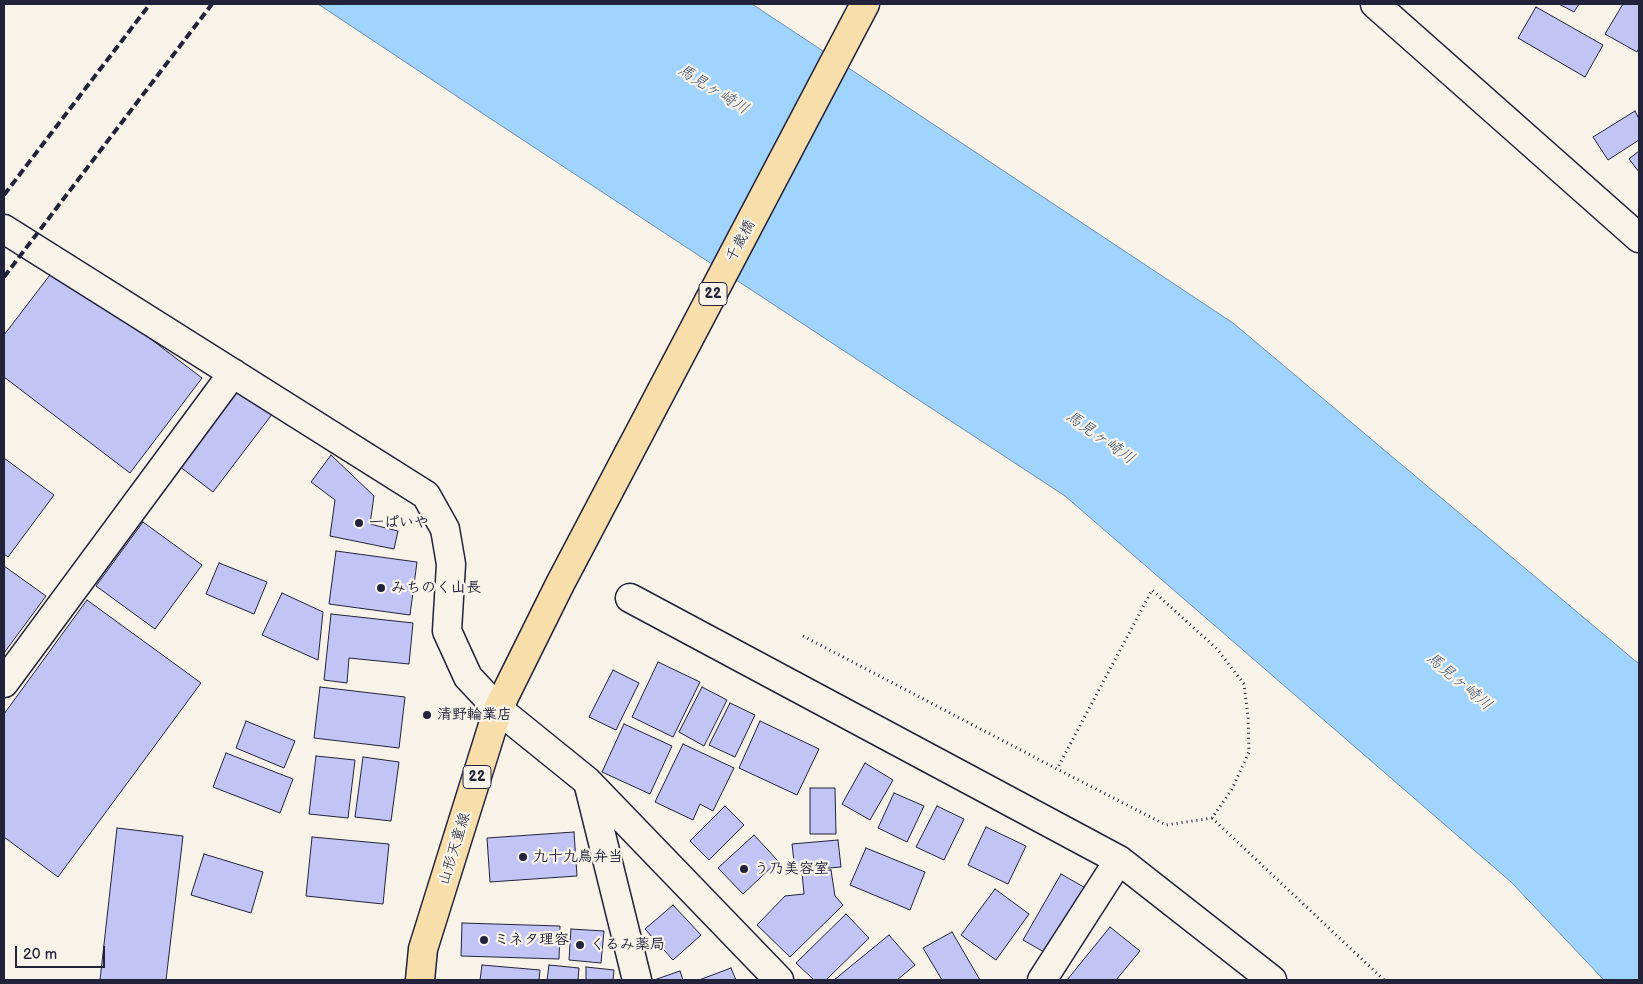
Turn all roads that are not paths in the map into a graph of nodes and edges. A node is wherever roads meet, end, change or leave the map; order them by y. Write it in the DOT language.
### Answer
graph roads {
  1 [pos="865,4"];
  2 [pos="1375,4"];
  3 [pos="4,229"];
  4 [pos="1639,238"];
  5 [pos="233,373"];
  6 [pos="560,584"];
  7 [pos="630,598"];
  8 [pos="4,683"];
  9 [pos="498,709"];
  10 [pos="587,781"];
  11 [pos="1119,860"];
  12 [pos="420,980"];
  13 [pos="637,980"];
  14 [pos="779,980"];
  15 [pos="1042,980"];
  16 [pos="1272,980"];
  1 -- 6 [label="main road, 千歳橋 / 22"];
  2 -- 4 [label="street"];
  3 -- 5 [label="street"];
  5 -- 8 [label="street"];
  5 -- 9 [label="street"];
  6 -- 9 [label="main road, 山形天童線 / 22"];
  7 -- 11 [label="street"];
  9 -- 10 [label="street"];
  9 -- 12 [label="main road, 山形天童線 / 22"];
  10 -- 13 [label="street"];
  10 -- 14 [label="street"];
  11 -- 15 [label="street"];
  11 -- 16 [label="street"];
}
